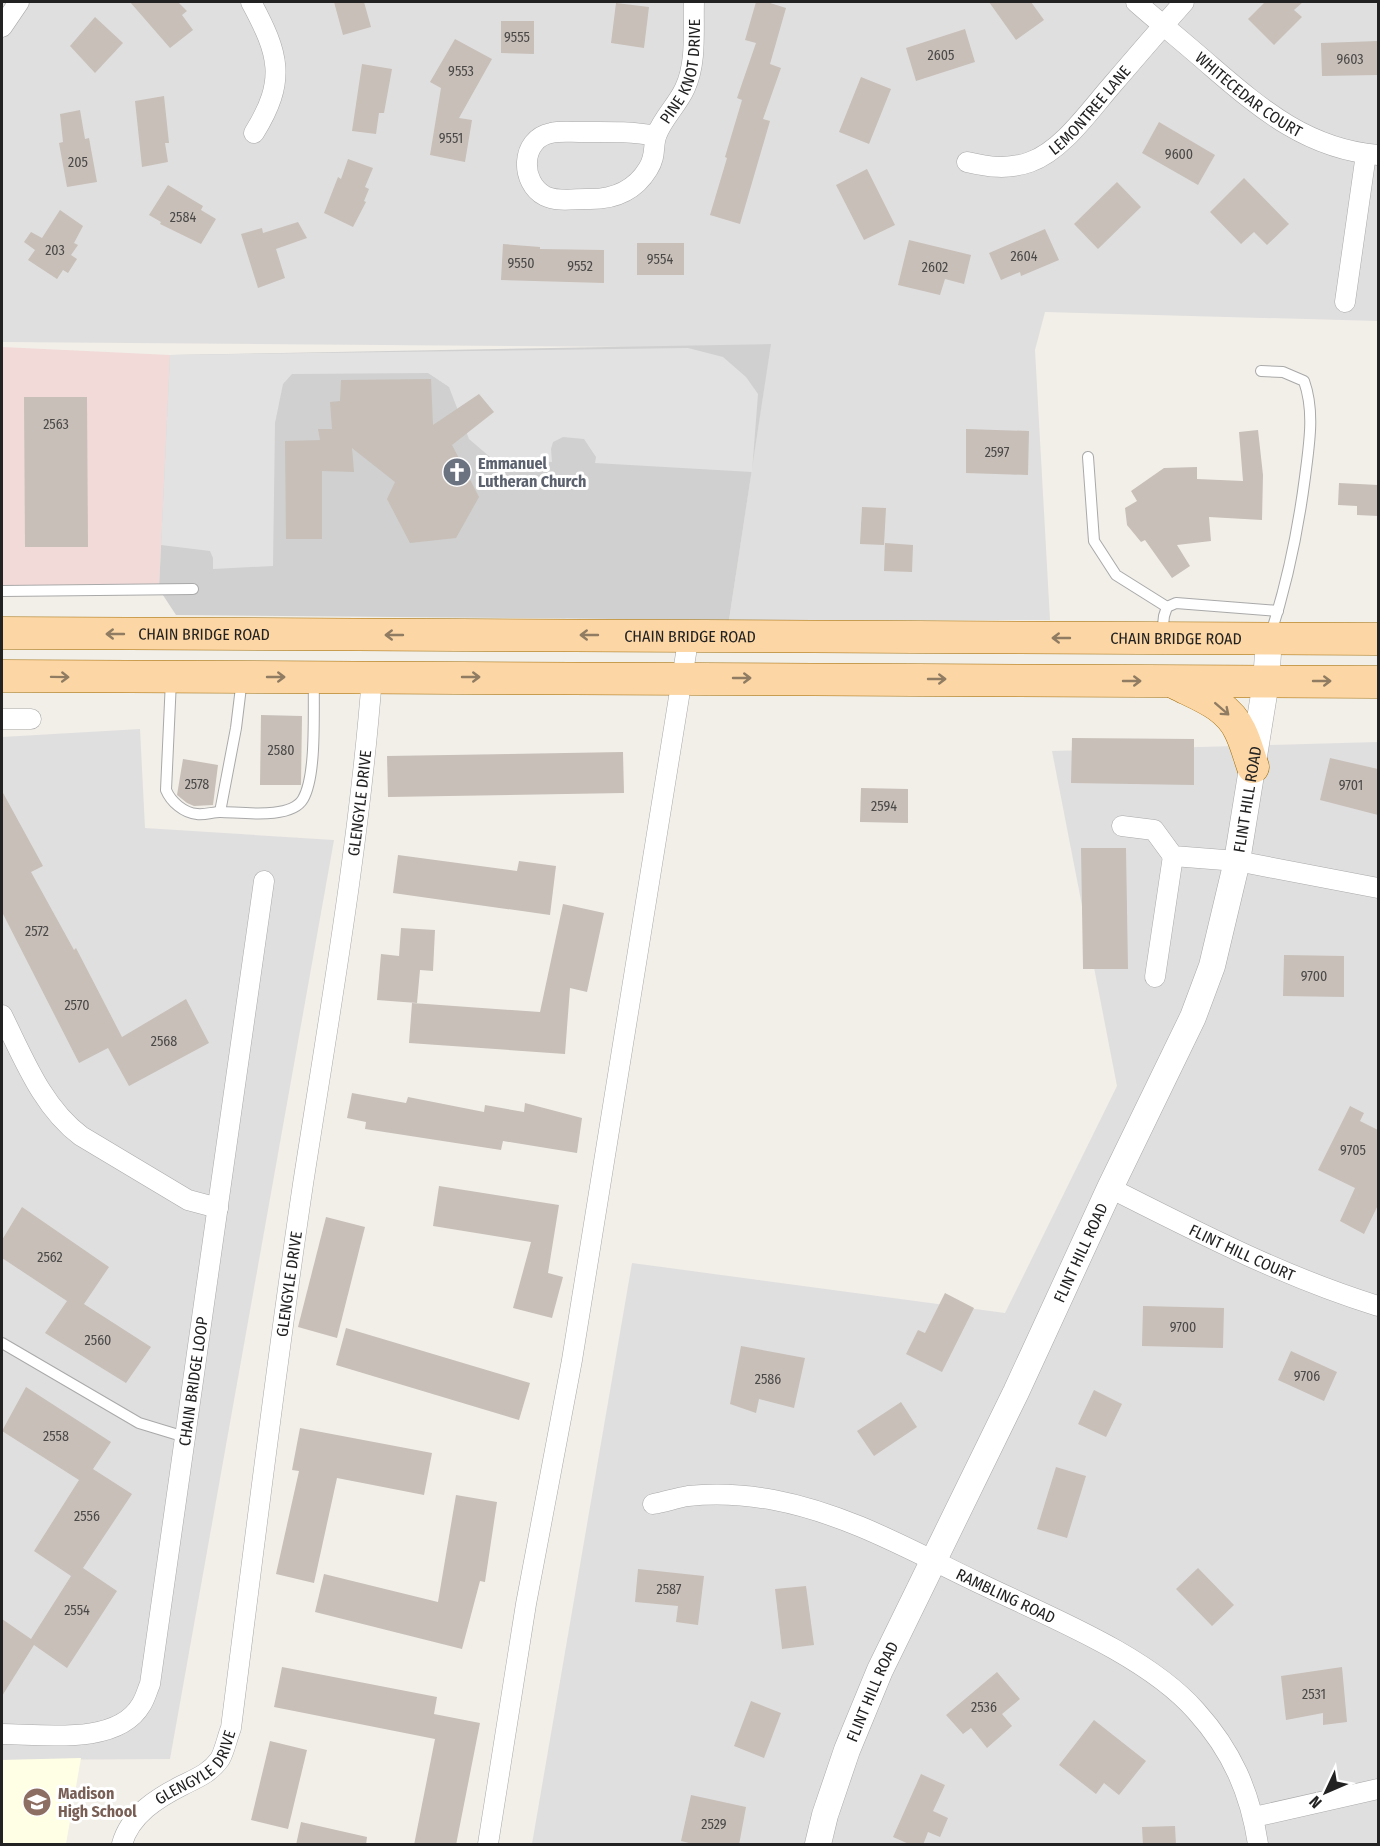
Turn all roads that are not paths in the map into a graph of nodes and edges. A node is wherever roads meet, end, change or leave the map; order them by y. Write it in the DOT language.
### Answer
graph roads {
  1 [pos="19,2"];
  2 [pos="251,2"];
  3 [pos="694,2"];
  4 [pos="1136,2"];
  5 [pos="1184,2"];
  6 [pos="1164,26"];
  7 [pos="2,27"];
  8 [pos="254,133"];
  9 [pos="656,136"];
  10 [pos="1372,154"];
  11 [pos="967,162"];
  12 [pos="1345,302"];
  13 [pos="1261,371"];
  14 [pos="1088,457"];
  15 [pos="193,589"];
  16 [pos="2,591"];
  17 [pos="1167,607"];
  18 [pos="1273,625"];
  19 [pos="2,633"];
  20 [pos="689,635"];
  21 [pos="1161,638"];
  22 [pos="1378,639"];
  23 [pos="2,676"];
  24 [pos="172,677"];
  25 [pos="242,677"];
  26 [pos="314,677"];
  27 [pos="372,677"];
  28 [pos="683,678"];
  29 [pos="1171,681"];
  30 [pos="1266,682"];
  31 [pos="1378,682"];
  32 [pos="2,719"];
  33 [pos="31,719"];
  34 [pos="1253,767"];
  35 [pos="220,812"];
  36 [pos="1122,826"];
  37 [pos="1173,856"];
  38 [pos="1237,861"];
  39 [pos="264,881"];
  40 [pos="1378,888"];
  41 [pos="1155,977"];
  42 [pos="2,1015"];
  43 [pos="1110,1188"];
  44 [pos="218,1208"];
  45 [pos="1378,1305"];
  46 [pos="2,1343"];
  47 [pos="185,1437"];
  48 [pos="653,1504"];
  49 [pos="932,1561"];
  50 [pos="2,1734"];
  51 [pos="1378,1789"];
  52 [pos="1254,1817"];
  53 [pos="122,1845"];
  54 [pos="488,1845"];
  55 [pos="818,1845"];
  56 [pos="1258,1845"];
  1 -- 7 [label="street"];
  2 -- 8 [label="street"];
  3 -- 9 [label="street, PINE KNOT DRIVE"];
  4 -- 6 [label="street, WHITECEDAR COURT"];
  5 -- 6 [label="street, LEMONTREE LANE"];
  6 -- 10 [label="street, WHITECEDAR COURT"];
  6 -- 11 [label="street, LEMONTREE LANE"];
  9 -- 9 [label="street"];
  10 -- 12 [label="street"];
  13 -- 18 [label="lane"];
  14 -- 17 [label="lane"];
  15 -- 16 [label="lane"];
  17 -- 18 [label="lane"];
  17 -- 21 [label="lane"];
  18 -- 21 [label="main road, CHAIN BRIDGE ROAD"];
  18 -- 22 [label="main road, CHAIN BRIDGE ROAD"];
  18 -- 30 [label="street, FLINT HILL ROAD"];
  20 -- 19 [label="main road, CHAIN BRIDGE ROAD, one-way"];
  21 -- 20 [label="main road, CHAIN BRIDGE ROAD, one-way"];
  20 -- 28 [label="street"];
  23 -- 24 [label="main road, one-way"];
  24 -- 25 [label="main road"];
  24 -- 35 [label="lane"];
  25 -- 26 [label="main road, one-way"];
  25 -- 35 [label="lane"];
  26 -- 27 [label="main road"];
  26 -- 35 [label="lane"];
  27 -- 28 [label="main road, one-way"];
  27 -- 53 [label="street, GLENGYLE DRIVE"];
  28 -- 29 [label="main road, one-way"];
  28 -- 54 [label="street"];
  29 -- 30 [label="main road"];
  29 -- 34 [label="main road, one-way"];
  30 -- 31 [label="main road, one-way"];
  30 -- 34 [label="street, FLINT HILL ROAD"];
  32 -- 33 [label="street"];
  34 -- 38 [label="street, FLINT HILL ROAD"];
  36 -- 37 [label="street"];
  37 -- 38 [label="street"];
  37 -- 41 [label="street"];
  38 -- 40 [label="street"];
  38 -- 43 [label="street, FLINT HILL ROAD"];
  39 -- 44 [label="street, CHAIN BRIDGE LOOP"];
  42 -- 44 [label="street"];
  43 -- 45 [label="street, FLINT HILL COURT"];
  43 -- 49 [label="street, FLINT HILL ROAD"];
  44 -- 47 [label="street, CHAIN BRIDGE LOOP"];
  46 -- 47 [label="lane"];
  47 -- 50 [label="street, CHAIN BRIDGE LOOP"];
  48 -- 49 [label="street, RAMBLING ROAD"];
  49 -- 52 [label="street, RAMBLING ROAD"];
  49 -- 55 [label="street, FLINT HILL ROAD"];
  51 -- 52 [label="street"];
  52 -- 56 [label="street, RAMBLING ROAD"];
}
